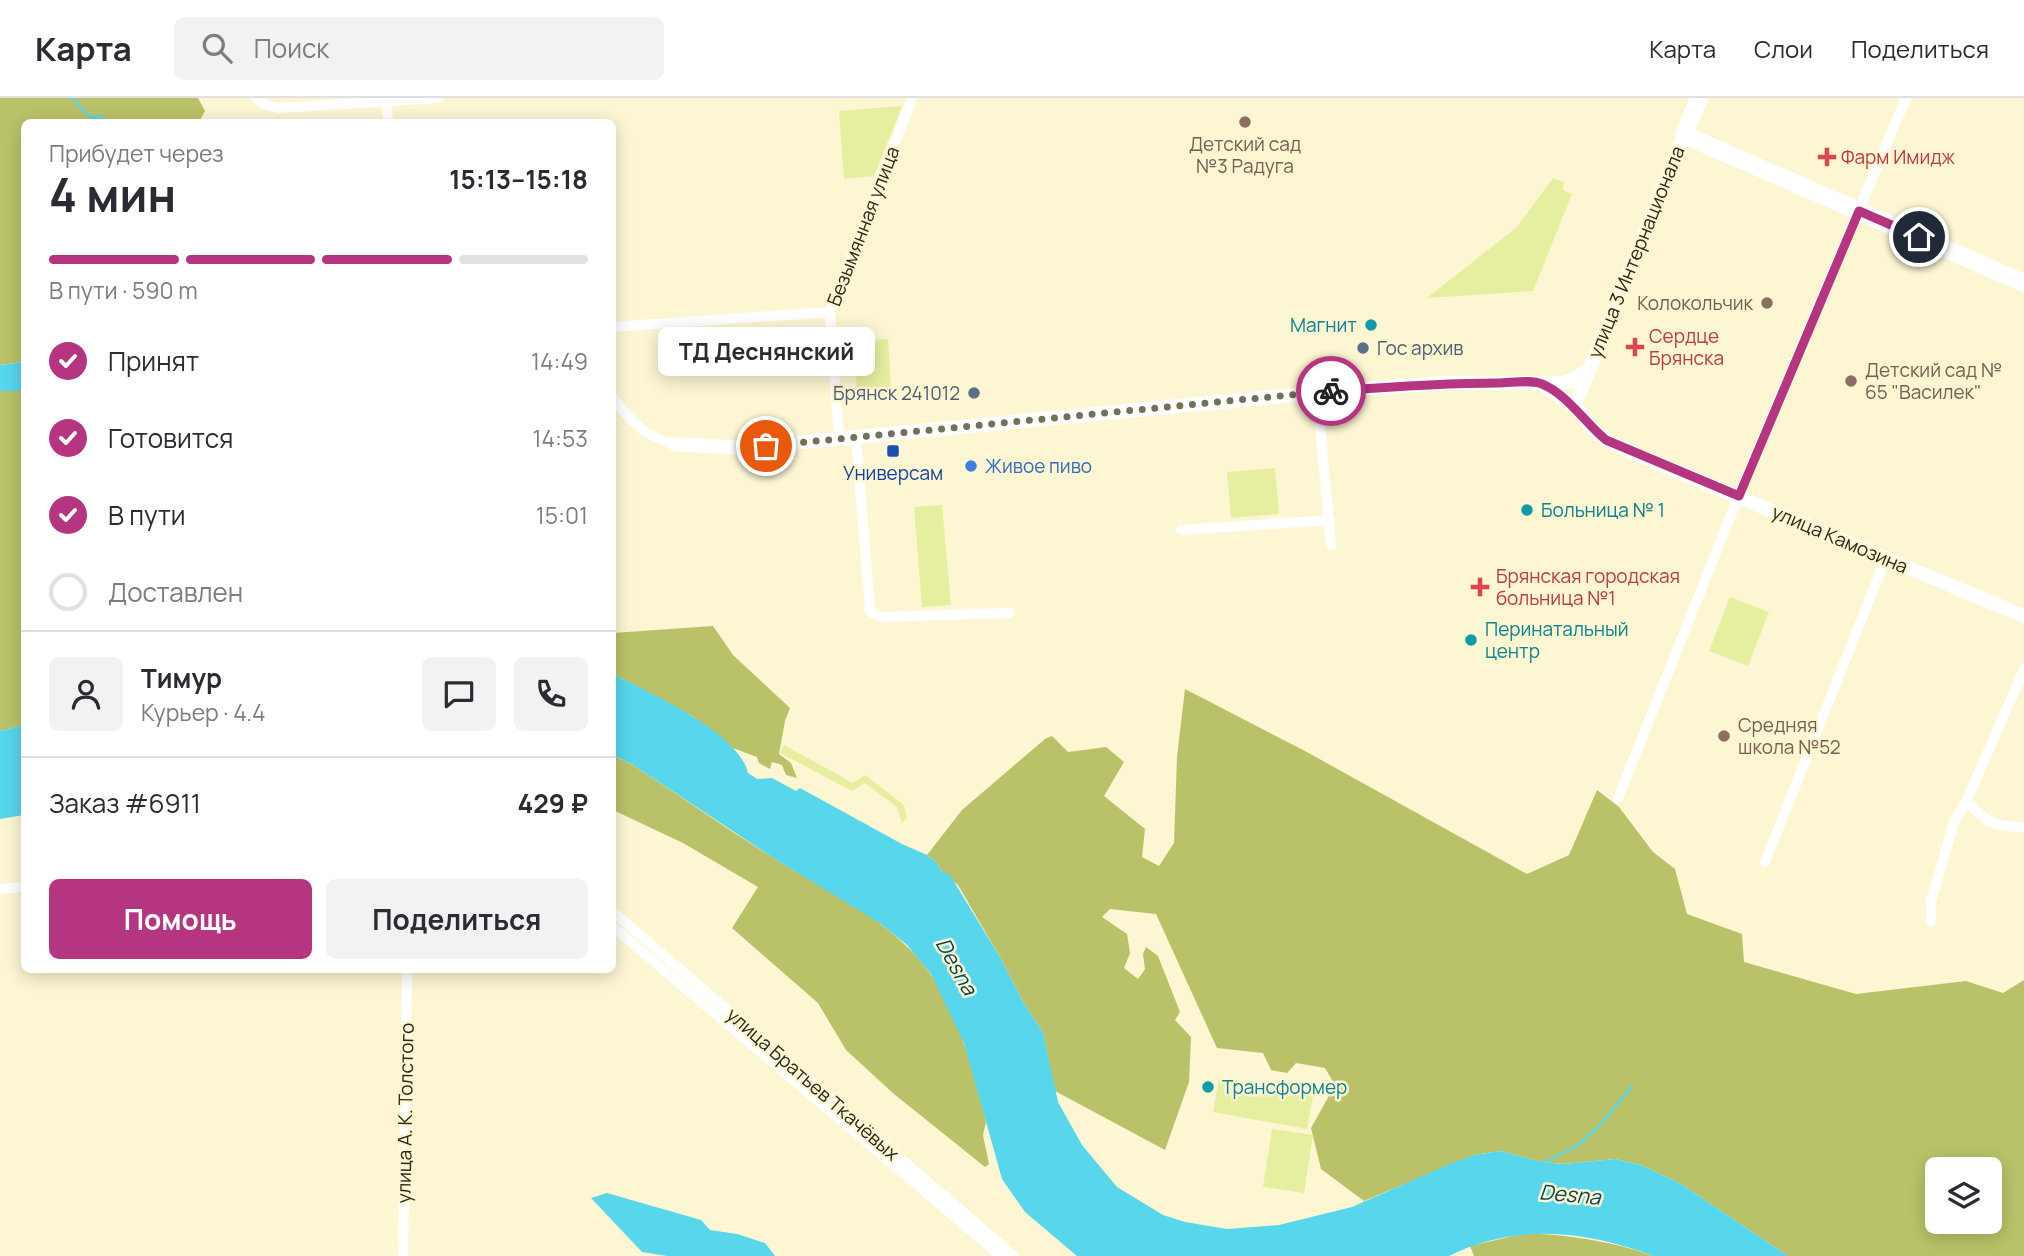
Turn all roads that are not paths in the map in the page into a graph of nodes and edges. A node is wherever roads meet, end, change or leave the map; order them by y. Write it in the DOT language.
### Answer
graph roads {
  1 [pos="256,98"];
  2 [pos="439,98"];
  3 [pos="912,98"];
  4 [pos="1699,98"];
  5 [pos="1906,98"];
  6 [pos="386,102"];
  7 [pos="388,119"];
  8 [pos="1684,135"];
  9 [pos="1859,211"];
  10 [pos="2024,283"];
  11 [pos="830,312"];
  12 [pos="616,327"];
  13 [pos="1588,370"];
  14 [pos="1541,383"];
  15 [pos="1317,393"];
  16 [pos="616,400"];
  17 [pos="1574,407"];
  18 [pos="856,438"];
  19 [pos="839,440"];
  20 [pos="673,444"];
  21 [pos="1739,496"];
  22 [pos="1330,520"];
  23 [pos="1181,530"];
  24 [pos="1331,545"];
  25 [pos="1886,558"];
  26 [pos="1010,613"];
  27 [pos="2024,616"];
  28 [pos="2024,669"];
  29 [pos="1618,798"];
  30 [pos="1967,800"];
  31 [pos="2024,827"];
  32 [pos="1765,862"];
  33 [pos="21,880"];
  34 [pos="0,883"];
  35 [pos="21,887"];
  36 [pos="0,890"];
  37 [pos="616,914"];
  38 [pos="1931,922"];
  39 [pos="616,929"];
  40 [pos="407,973"];
  41 [pos="402,1256"];
  42 [pos="1001,1256"];
  43 [pos="1014,1256"];
  1 -- 6 [label="street"];
  2 -- 6 [label="street"];
  3 -- 11 [label="street, Безымянная улица"];
  4 -- 8 [label="main road, улица 3 Интернационала"];
  5 -- 9 [label="street"];
  6 -- 7 [label="street"];
  8 -- 9 [label="main road"];
  8 -- 13 [label="street, улица 3 Интернационала"];
  9 -- 10 [label="main road"];
  9 -- 21 [label="street"];
  11 -- 12 [label="street"];
  11 -- 19 [label="street, Безымянная улица"];
  13 -- 14 [label="street"];
  13 -- 17 [label="street, улица 3 Интернационала"];
  14 -- 15 [label="street"];
  14 -- 17 [label="street, улица Камозина"];
  15 -- 18 [label="street"];
  15 -- 22 [label="street"];
  16 -- 20 [label="street"];
  17 -- 21 [label="street, улица Камозина"];
  18 -- 19 [label="street"];
  18 -- 26 [label="street"];
  19 -- 20 [label="street"];
  21 -- 25 [label="street, улица Камозина"];
  21 -- 29 [label="street"];
  22 -- 23 [label="street"];
  22 -- 24 [label="street"];
  25 -- 27 [label="street, улица Камозина"];
  25 -- 32 [label="street"];
  28 -- 30 [label="street"];
  30 -- 31 [label="street"];
  30 -- 38 [label="street"];
  33 -- 34 [label="street"];
  35 -- 36 [label="street"];
  37 -- 43 [label="street, улица Братьев Ткачёвых"];
  39 -- 42 [label="street, улица Братьев Ткачёвых"];
  40 -- 41 [label="street, улица А. К. Толстого"];
}
